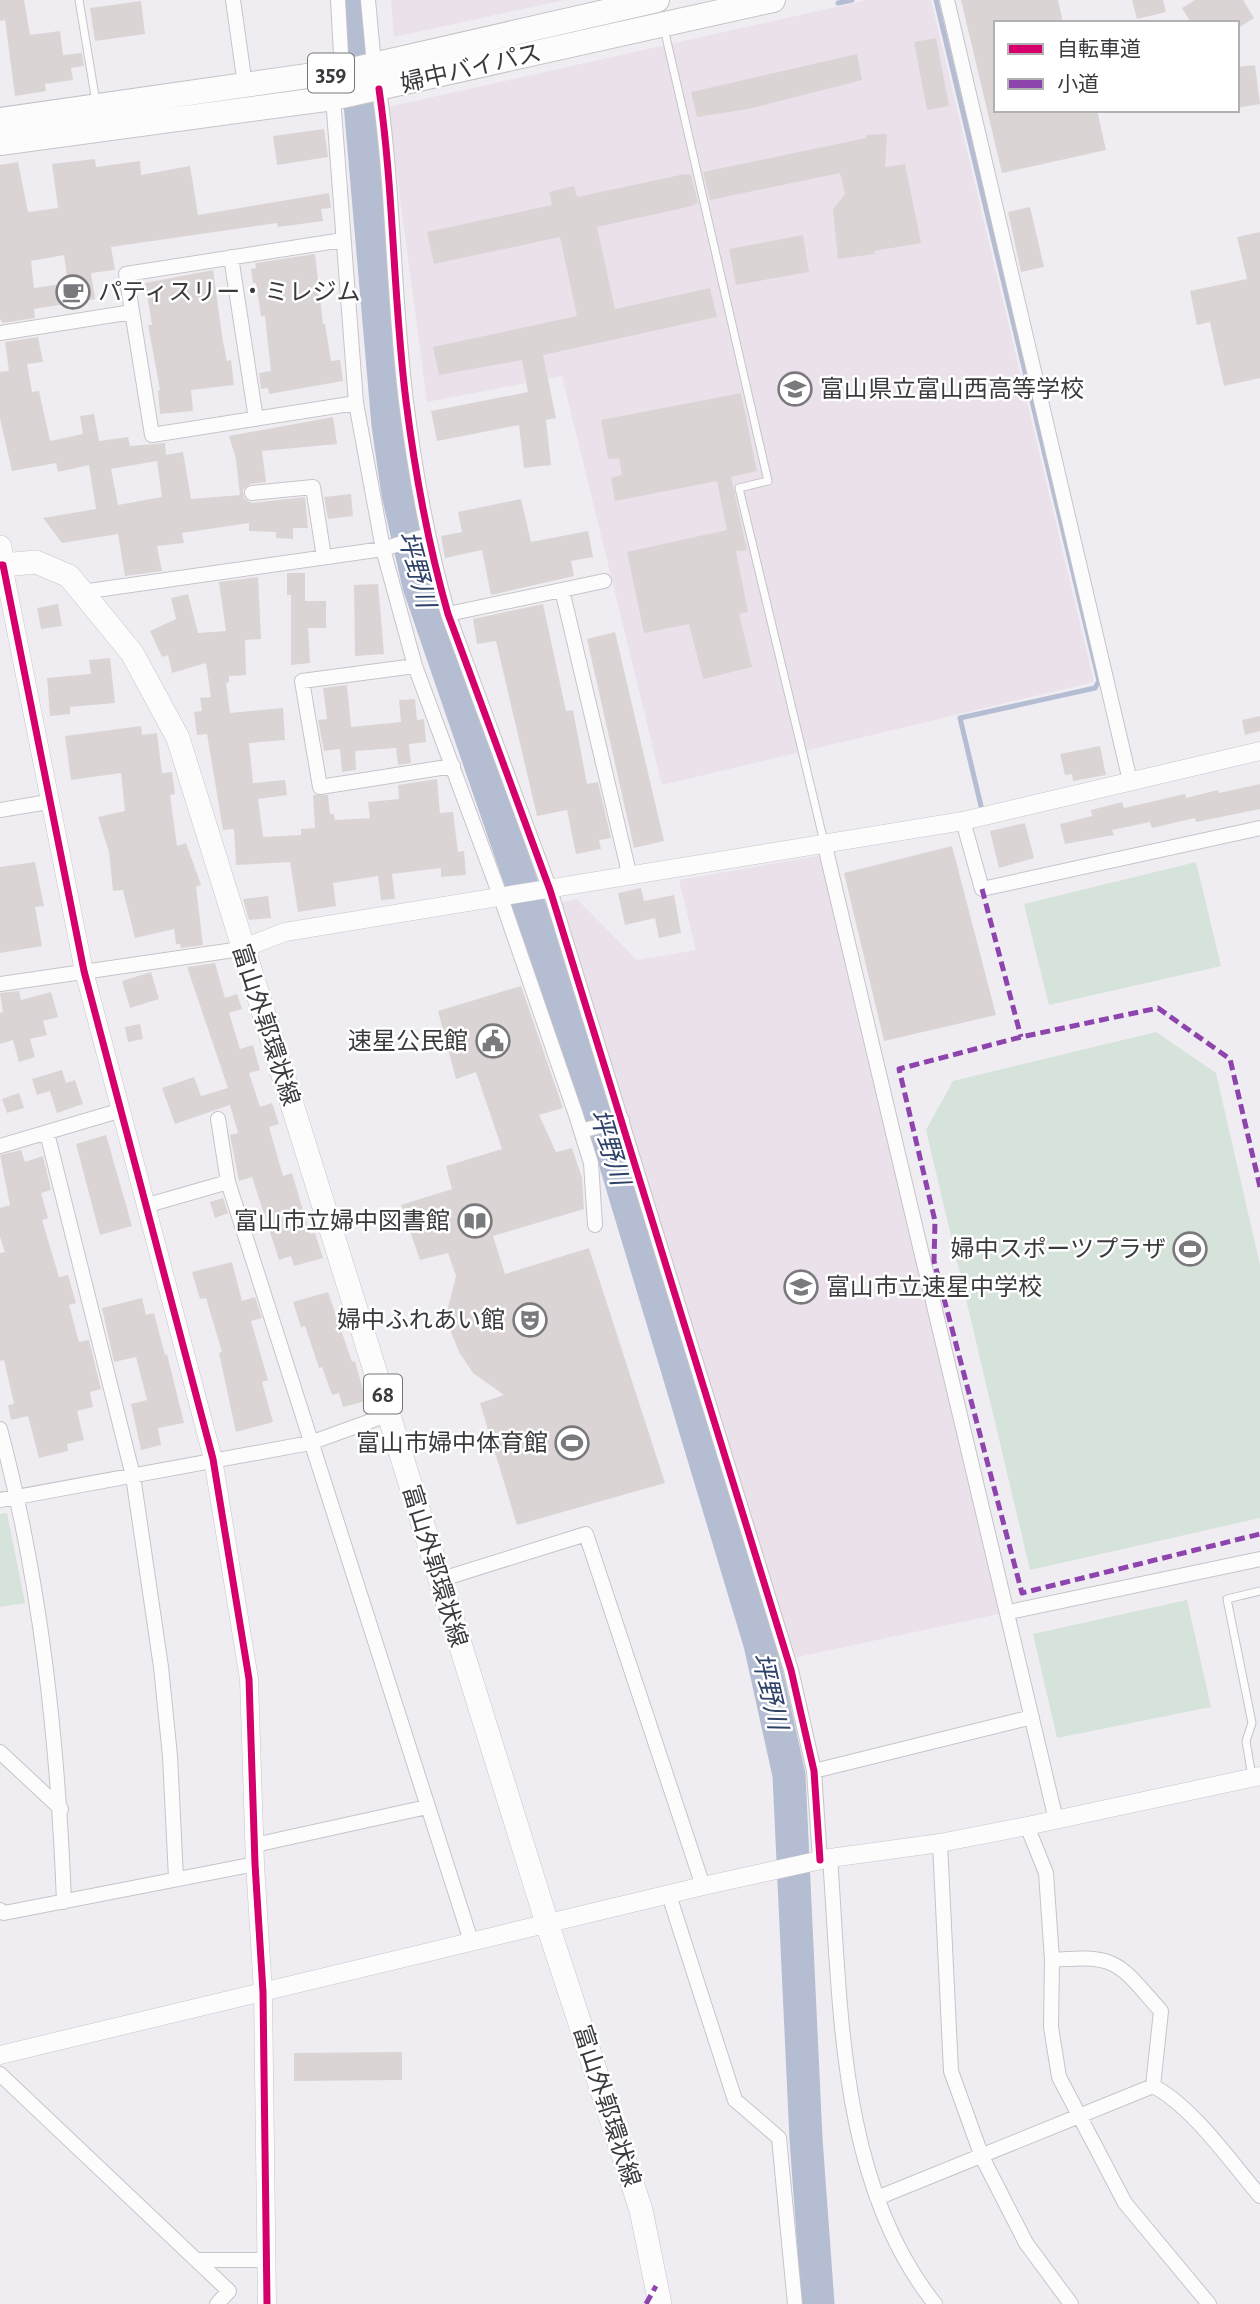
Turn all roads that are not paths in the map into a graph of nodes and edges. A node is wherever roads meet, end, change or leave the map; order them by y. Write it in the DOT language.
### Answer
graph roads {
  1 [pos="79,0"];
  2 [pos="233,0"];
  3 [pos="338,0"];
  4 [pos="368,0"];
  5 [pos="657,0"];
  6 [pos="774,0"];
  7 [pos="947,0"];
  8 [pos="666,37"];
  9 [pos="374,65"];
  10 [pos="342,71"];
  11 [pos="245,85"];
  12 [pos="379,89"];
  13 [pos="333,98"];
  14 [pos="97,106"];
  15 [pos="0,120"];
  16 [pos="0,143"];
  17 [pos="343,240"];
  18 [pos="231,257"];
  19 [pos="132,312"];
  20 [pos="0,333"];
  21 [pos="356,403"];
  22 [pos="256,419"];
  23 [pos="252,493"];
  24 [pos="428,535"];
  25 [pos="383,549"];
  26 [pos="324,557"];
  27 [pos="1,559"];
  28 [pos="604,581"];
  29 [pos="562,590"];
  30 [pos="82,592"];
  31 [pos="448,614"];
  32 [pos="415,666"];
  33 [pos="1260,751"];
  34 [pos="453,766"];
  35 [pos="1130,781"];
  36 [pos="48,803"];
  37 [pos="0,810"];
  38 [pos="963,821"];
  39 [pos="1260,828"];
  40 [pos="825,846"];
  41 [pos="630,877"];
  42 [pos="550,890"];
  43 [pos="501,898"];
  44 [pos="241,949"];
  45 [pos="84,971"];
  46 [pos="0,984"];
  47 [pos="122,1110"];
  48 [pos="218,1118"];
  49 [pos="622,1120"];
  50 [pos="581,1131"];
  51 [pos="47,1133"];
  52 [pos="0,1146"];
  53 [pos="228,1182"];
  54 [pos="148,1205"];
  55 [pos="596,1225"];
  56 [pos="390,1414"];
  57 [pos="0,1429"];
  58 [pos="310,1443"];
  59 [pos="213,1459"];
  60 [pos="133,1476"];
  61 [pos="18,1497"];
  62 [pos="0,1500"];
  63 [pos="1260,1559"];
  64 [pos="439,1580"];
  65 [pos="1260,1591"];
  66 [pos="1009,1612"];
  67 [pos="1032,1717"];
  68 [pos="0,1752"];
  69 [pos="814,1771"];
  70 [pos="1256,1777"];
  71 [pos="428,1808"];
  72 [pos="61,1809"];
  73 [pos="1056,1820"];
  74 [pos="1027,1826"];
  75 [pos="940,1843"];
  76 [pos="255,1844"];
  77 [pos="821,1860"];
  78 [pos="254,1864"];
  79 [pos="176,1878"];
  80 [pos="703,1886"];
  81 [pos="669,1895"];
  82 [pos="64,1902"];
  83 [pos="0,1910"];
  84 [pos="547,1923"];
  85 [pos="471,1941"];
  86 [pos="1052,1960"];
  87 [pos="263,1992"];
  88 [pos="0,2055"];
  89 [pos="0,2074"];
  90 [pos="1153,2085"];
  91 [pos="1078,2117"];
  92 [pos="982,2157"];
  93 [pos="1260,2196"];
  94 [pos="877,2198"];
  95 [pos="198,2260"];
  96 [pos="267,2260"];
  97 [pos="217,2304"];
  98 [pos="267,2304"];
  99 [pos="660,2304"];
  100 [pos="795,2304"];
  101 [pos="935,2304"];
  102 [pos="1071,2304"];
  103 [pos="1209,2304"];
  1 -- 14 [label="lane"];
  2 -- 11 [label="street"];
  3 -- 10 [label="street"];
  4 -- 9 [label="street"];
  5 -- 9 [label="highway, 婦中バイパス / 359"];
  6 -- 12 [label="highway, 婦中バイパス / 359"];
  7 -- 35 [label="street"];
  8 -- 40 [label="lane"];
  9 -- 10 [label="highway, 婦中バイパス / 359"];
  10 -- 11 [label="highway, 婦中バイパス / 359"];
  11 -- 14 [label="highway, 婦中バイパス / 359"];
  12 -- 13 [label="highway, 婦中バイパス / 359"];
  12 -- 24 [label="street"];
  13 -- 16 [label="highway, 婦中バイパス / 359"];
  13 -- 17 [label="street"];
  14 -- 15 [label="highway, 婦中バイパス / 359"];
  17 -- 18 [label="street"];
  17 -- 21 [label="street"];
  18 -- 19 [label="street"];
  18 -- 22 [label="street"];
  19 -- 20 [label="street"];
  19 -- 22 [label="street"];
  21 -- 22 [label="street"];
  21 -- 25 [label="street"];
  23 -- 26 [label="street"];
  24 -- 25 [label="street"];
  24 -- 31 [label="street"];
  25 -- 26 [label="street"];
  25 -- 32 [label="street"];
  26 -- 30 [label="street"];
  27 -- 30 [label="main road, 富山外郭環状線 / 68"];
  27 -- 36 [label="street"];
  28 -- 29 [label="street"];
  29 -- 31 [label="street"];
  29 -- 41 [label="street"];
  30 -- 44 [label="main road, 富山外郭環状線 / 68"];
  31 -- 42 [label="street"];
  32 -- 34 [label="street"];
  32 -- 34 [label="street"];
  33 -- 35 [label="street"];
  34 -- 43 [label="street"];
  35 -- 38 [label="street"];
  36 -- 37 [label="street"];
  36 -- 45 [label="street"];
  38 -- 39 [label="street"];
  38 -- 40 [label="street"];
  40 -- 41 [label="street"];
  40 -- 66 [label="street"];
  41 -- 42 [label="street"];
  42 -- 43 [label="street"];
  42 -- 49 [label="street"];
  43 -- 44 [label="street"];
  43 -- 50 [label="street"];
  44 -- 45 [label="street"];
  44 -- 56 [label="main road, 富山外郭環状線 / 68"];
  45 -- 46 [label="street"];
  45 -- 47 [label="street"];
  47 -- 51 [label="street"];
  47 -- 54 [label="street"];
  48 -- 53 [label="street"];
  49 -- 50 [label="street"];
  49 -- 69 [label="street"];
  50 -- 55 [label="street"];
  51 -- 52 [label="street"];
  51 -- 60 [label="street"];
  53 -- 54 [label="street"];
  53 -- 58 [label="street"];
  54 -- 59 [label="street"];
  56 -- 58 [label="street"];
  56 -- 64 [label="main road, 富山外郭環状線 / 68"];
  57 -- 61 [label="street"];
  58 -- 59 [label="street"];
  58 -- 71 [label="street"];
  59 -- 60 [label="street"];
  59 -- 76 [label="street"];
  60 -- 61 [label="street"];
  60 -- 79 [label="street"];
  61 -- 62 [label="street"];
  61 -- 72 [label="street"];
  63 -- 66 [label="street"];
  64 -- 80 [label="street"];
  64 -- 84 [label="main road, 富山外郭環状線 / 68"];
  65 -- 70 [label="lane"];
  66 -- 67 [label="street"];
  67 -- 69 [label="street"];
  67 -- 73 [label="street"];
  68 -- 72 [label="street"];
  69 -- 77 [label="street"];
  70 -- 73 [label="street"];
  71 -- 76 [label="street"];
  71 -- 85 [label="street"];
  72 -- 82 [label="street"];
  73 -- 74 [label="street"];
  74 -- 75 [label="street"];
  74 -- 86 [label="street"];
  75 -- 77 [label="street"];
  75 -- 92 [label="street"];
  76 -- 78 [label="street"];
  77 -- 80 [label="street"];
  77 -- 94 [label="street"];
  78 -- 79 [label="street"];
  78 -- 87 [label="street"];
  79 -- 82 [label="street"];
  80 -- 81 [label="street"];
  81 -- 84 [label="street"];
  81 -- 100 [label="street"];
  82 -- 83 [label="street"];
  84 -- 85 [label="street"];
  84 -- 99 [label="main road, 富山外郭環状線 / 68"];
  85 -- 87 [label="street"];
  86 -- 90 [label="street"];
  86 -- 91 [label="street"];
  87 -- 88 [label="street"];
  87 -- 96 [label="street"];
  89 -- 95 [label="street"];
  90 -- 91 [label="street"];
  90 -- 93 [label="street"];
  91 -- 92 [label="street"];
  91 -- 103 [label="street"];
  92 -- 94 [label="street"];
  92 -- 102 [label="street"];
  94 -- 101 [label="street"];
  95 -- 96 [label="street"];
  95 -- 97 [label="street"];
  96 -- 98 [label="street"];
}
